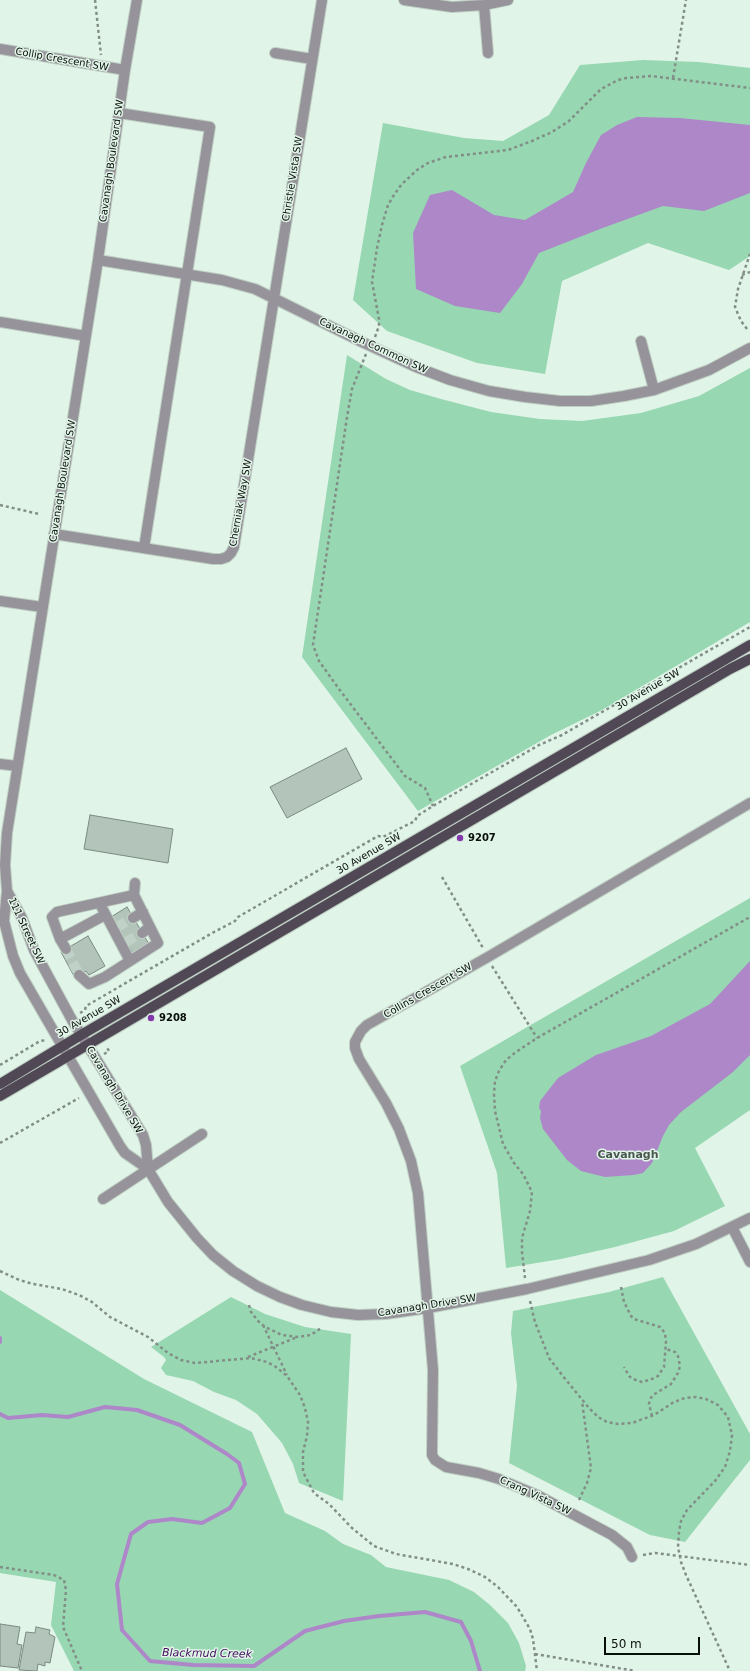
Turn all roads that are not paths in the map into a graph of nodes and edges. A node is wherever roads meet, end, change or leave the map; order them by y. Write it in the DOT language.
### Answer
graph roads {
  1 [pos="138,0"];
  2 [pos="322,0"];
  3 [pos="404,0"];
  4 [pos="508,0"];
  5 [pos="484,5"];
  6 [pos="0,49"];
  7 [pos="275,53"];
  8 [pos="488,53"];
  9 [pos="312,59"];
  10 [pos="125,70"];
  11 [pos="119,113"];
  12 [pos="98,260"];
  13 [pos="187,274"];
  14 [pos="275,298"];
  15 [pos="0,322"];
  16 [pos="86,336"];
  17 [pos="641,341"];
  18 [pos="750,348"];
  19 [pos="654,390"];
  20 [pos="54,534"];
  21 [pos="144,548"];
  22 [pos="0,600"];
  23 [pos="42,607"];
  24 [pos="750,645"];
  25 [pos="750,659"];
  26 [pos="0,764"];
  27 [pos="17,766"];
  28 [pos="750,803"];
  29 [pos="135,883"];
  30 [pos="7,892"];
  31 [pos="134,895"];
  32 [pos="100,904"];
  33 [pos="143,912"];
  34 [pos="105,915"];
  35 [pos="133,918"];
  36 [pos="60,939"];
  37 [pos="66,949"];
  38 [pos="130,961"];
  39 [pos="79,975"];
  40 [pos="81,1035"];
  41 [pos="87,1044"];
  42 [pos="63,1046"];
  43 [pos="69,1055"];
  44 [pos="0,1084"];
  45 [pos="0,1096"];
  46 [pos="202,1134"];
  47 [pos="148,1169"];
  48 [pos="103,1199"];
  49 [pos="750,1218"];
  50 [pos="732,1227"];
  51 [pos="750,1262"];
  52 [pos="428,1308"];
  53 [pos="632,1557"];
  1 -- 10 [label="street, Cavanagh Boulevard SW"];
  2 -- 9 [label="street, Christie Vista SW"];
  3 -- 5 [label="street"];
  4 -- 5 [label="street"];
  5 -- 8 [label="street"];
  6 -- 10 [label="street, Collip Crescent SW"];
  7 -- 9 [label="street"];
  9 -- 14 [label="street, Christie Vista SW"];
  10 -- 11 [label="street, Cavanagh Boulevard SW"];
  11 -- 12 [label="street, Cavanagh Boulevard SW"];
  11 -- 13 [label="street"];
  12 -- 13 [label="street, Cavanagh Common SW"];
  12 -- 16 [label="street, Cavanagh Boulevard SW"];
  13 -- 14 [label="street, Cavanagh Common SW"];
  13 -- 21 [label="street"];
  14 -- 19 [label="street, Cavanagh Common SW"];
  14 -- 21 [label="street, Cherniak Way SW"];
  15 -- 16 [label="street"];
  16 -- 20 [label="street, Cavanagh Boulevard SW"];
  17 -- 19 [label="street"];
  18 -- 19 [label="street, Cavanagh Common SW"];
  20 -- 21 [label="street, Cherniak Way SW"];
  20 -- 23 [label="street, Cavanagh Boulevard SW"];
  22 -- 23 [label="street"];
  23 -- 27 [label="street, Cavanagh Boulevard SW"];
  24 -- 40 [label="main road, 30 Avenue SW"];
  25 -- 41 [label="main road"];
  26 -- 27 [label="street"];
  27 -- 30 [label="street, Cavanagh Boulevard SW"];
  28 -- 52 [label="street, Collins Crescent SW"];
  29 -- 31 [label="street"];
  30 -- 40 [label="street, 111 Street SW"];
  30 -- 42 [label="street, 111 Street SW"];
  31 -- 32 [label="street"];
  31 -- 33 [label="street"];
  32 -- 34 [label="street"];
  32 -- 36 [label="street"];
  33 -- 35 [label="street"];
  33 -- 38 [label="street"];
  34 -- 36 [label="street"];
  34 -- 38 [label="street"];
  36 -- 37 [label="street"];
  38 -- 39 [label="street"];
  40 -- 41 [label="street, Cavanagh Drive SW"];
  40 -- 42 [label="main road, 30 Avenue SW"];
  41 -- 43 [label="main road"];
  41 -- 47 [label="street, Cavanagh Drive SW"];
  42 -- 43 [label="street, Cavanagh Drive SW"];
  42 -- 44 [label="main road, 30 Avenue SW"];
  43 -- 45 [label="main road"];
  43 -- 47 [label="street, Cavanagh Drive SW"];
  46 -- 47 [label="street"];
  47 -- 48 [label="street"];
  47 -- 52 [label="street, Cavanagh Drive SW"];
  49 -- 50 [label="street, Cavanagh Drive SW"];
  50 -- 51 [label="street"];
  50 -- 52 [label="street, Cavanagh Drive SW"];
  52 -- 53 [label="street, Crang Vista SW"];
}
